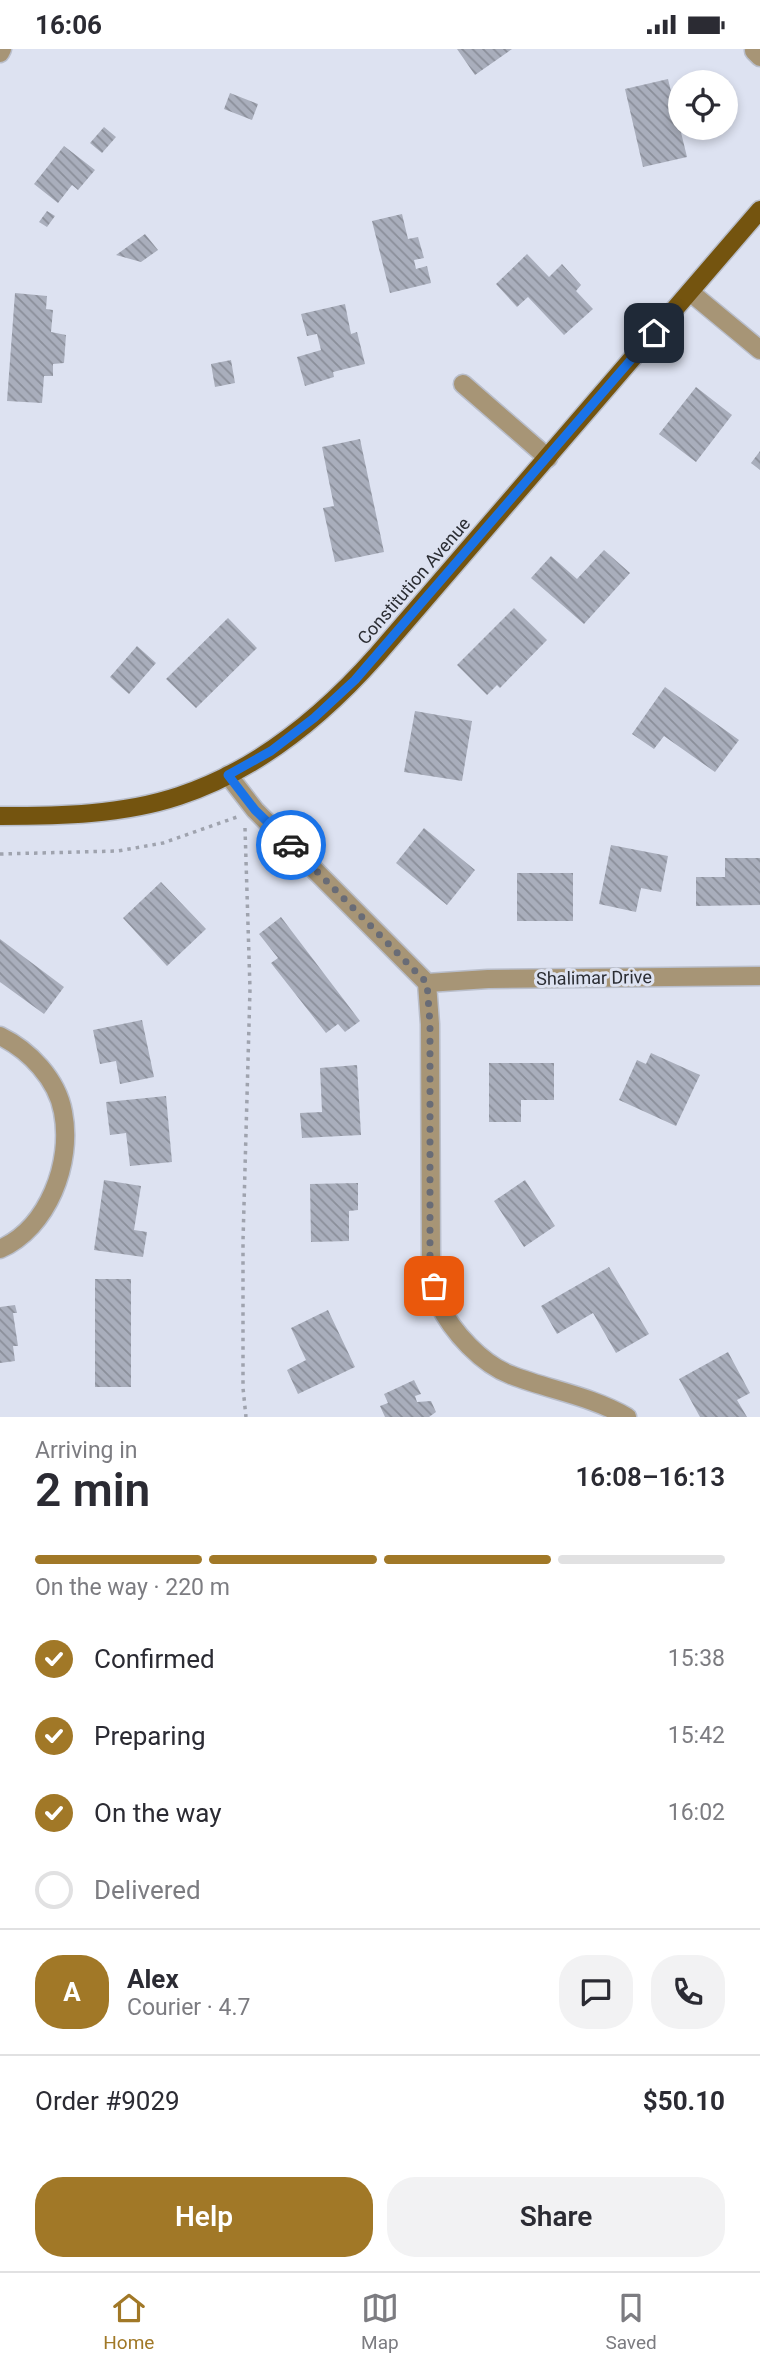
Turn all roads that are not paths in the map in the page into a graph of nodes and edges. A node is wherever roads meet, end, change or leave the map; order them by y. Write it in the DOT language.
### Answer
graph roads {
  1 [pos="760,210"];
  2 [pos="690,292"];
  3 [pos="760,349"];
  4 [pos="463,384"];
  5 [pos="548,457"];
  6 [pos="228,775"];
  7 [pos="0,816"];
  8 [pos="760,976"];
  9 [pos="427,983"];
  10 [pos="0,1036"];
  11 [pos="0,1249"];
  12 [pos="627,1417"];
  1 -- 2 [label="main road, Constitution Avenue"];
  2 -- 3 [label="street"];
  2 -- 5 [label="main road, Constitution Avenue"];
  4 -- 5 [label="street"];
  5 -- 6 [label="main road, Constitution Avenue"];
  6 -- 7 [label="main road, Constitution Avenue"];
  6 -- 9 [label="street"];
  8 -- 9 [label="street, Shalimar Drive"];
  9 -- 12 [label="street"];
  10 -- 11 [label="street"];
}
